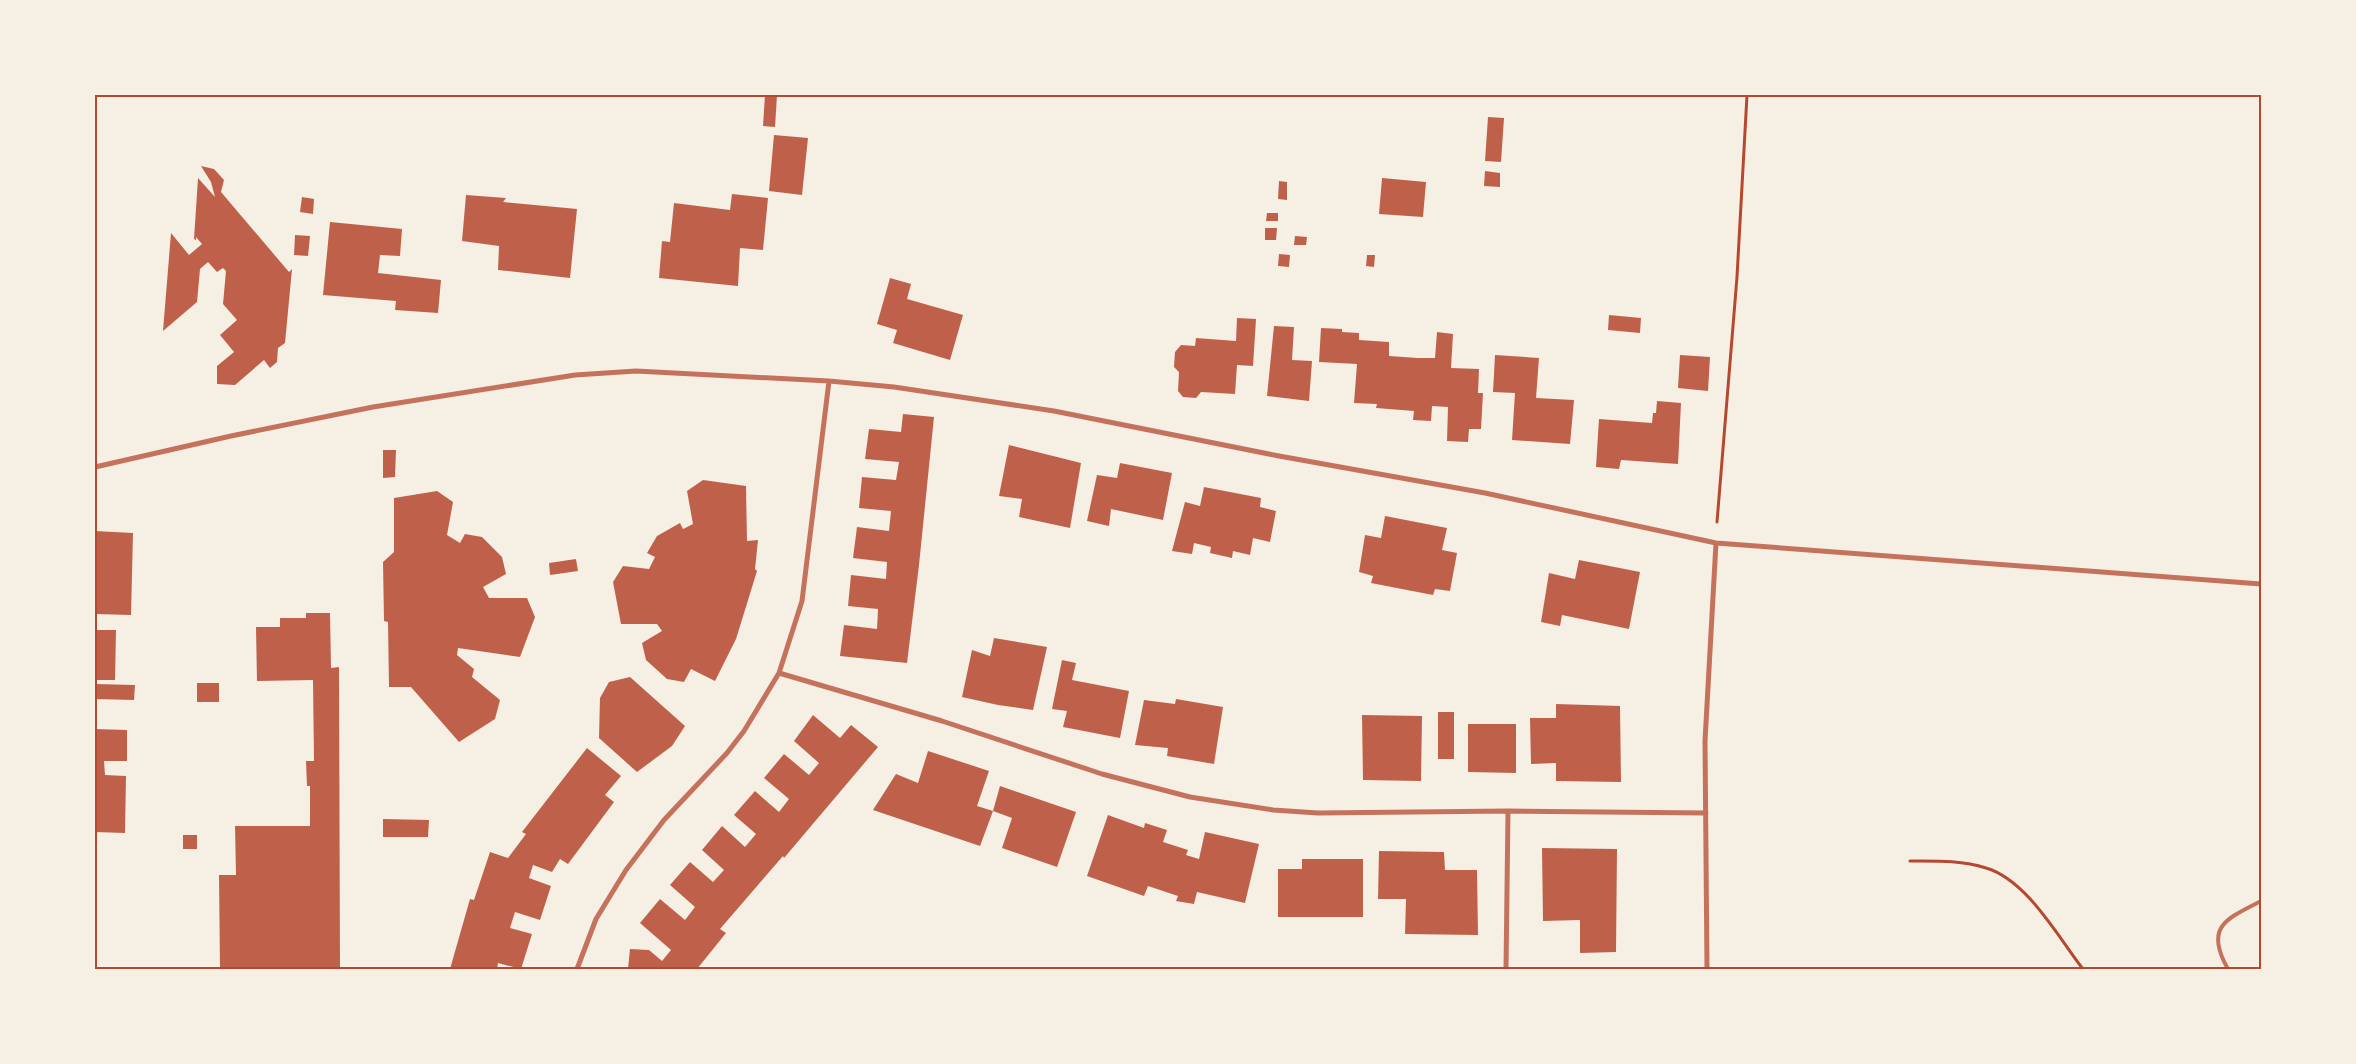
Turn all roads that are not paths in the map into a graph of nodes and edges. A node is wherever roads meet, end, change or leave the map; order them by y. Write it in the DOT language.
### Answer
graph roads {
  1 [pos="829,381"];
  2 [pos="95,466"];
  3 [pos="1716,543"];
  4 [pos="2261,584"];
  5 [pos="779,673"];
  6 [pos="1508,812"];
  7 [pos="1706,813"];
  8 [pos="2261,901"];
  9 [pos="577,969"];
  10 [pos="1506,969"];
  11 [pos="1707,969"];
  12 [pos="2228,969"];
  1 -- 2 [label="street"];
  1 -- 3 [label="street"];
  1 -- 5 [label="street"];
  3 -- 4 [label="street"];
  3 -- 7 [label="street"];
  5 -- 6 [label="street"];
  5 -- 9 [label="street"];
  6 -- 7 [label="street"];
  6 -- 10 [label="street"];
  7 -- 11 [label="street"];
  8 -- 12 [label="lane"];
}
